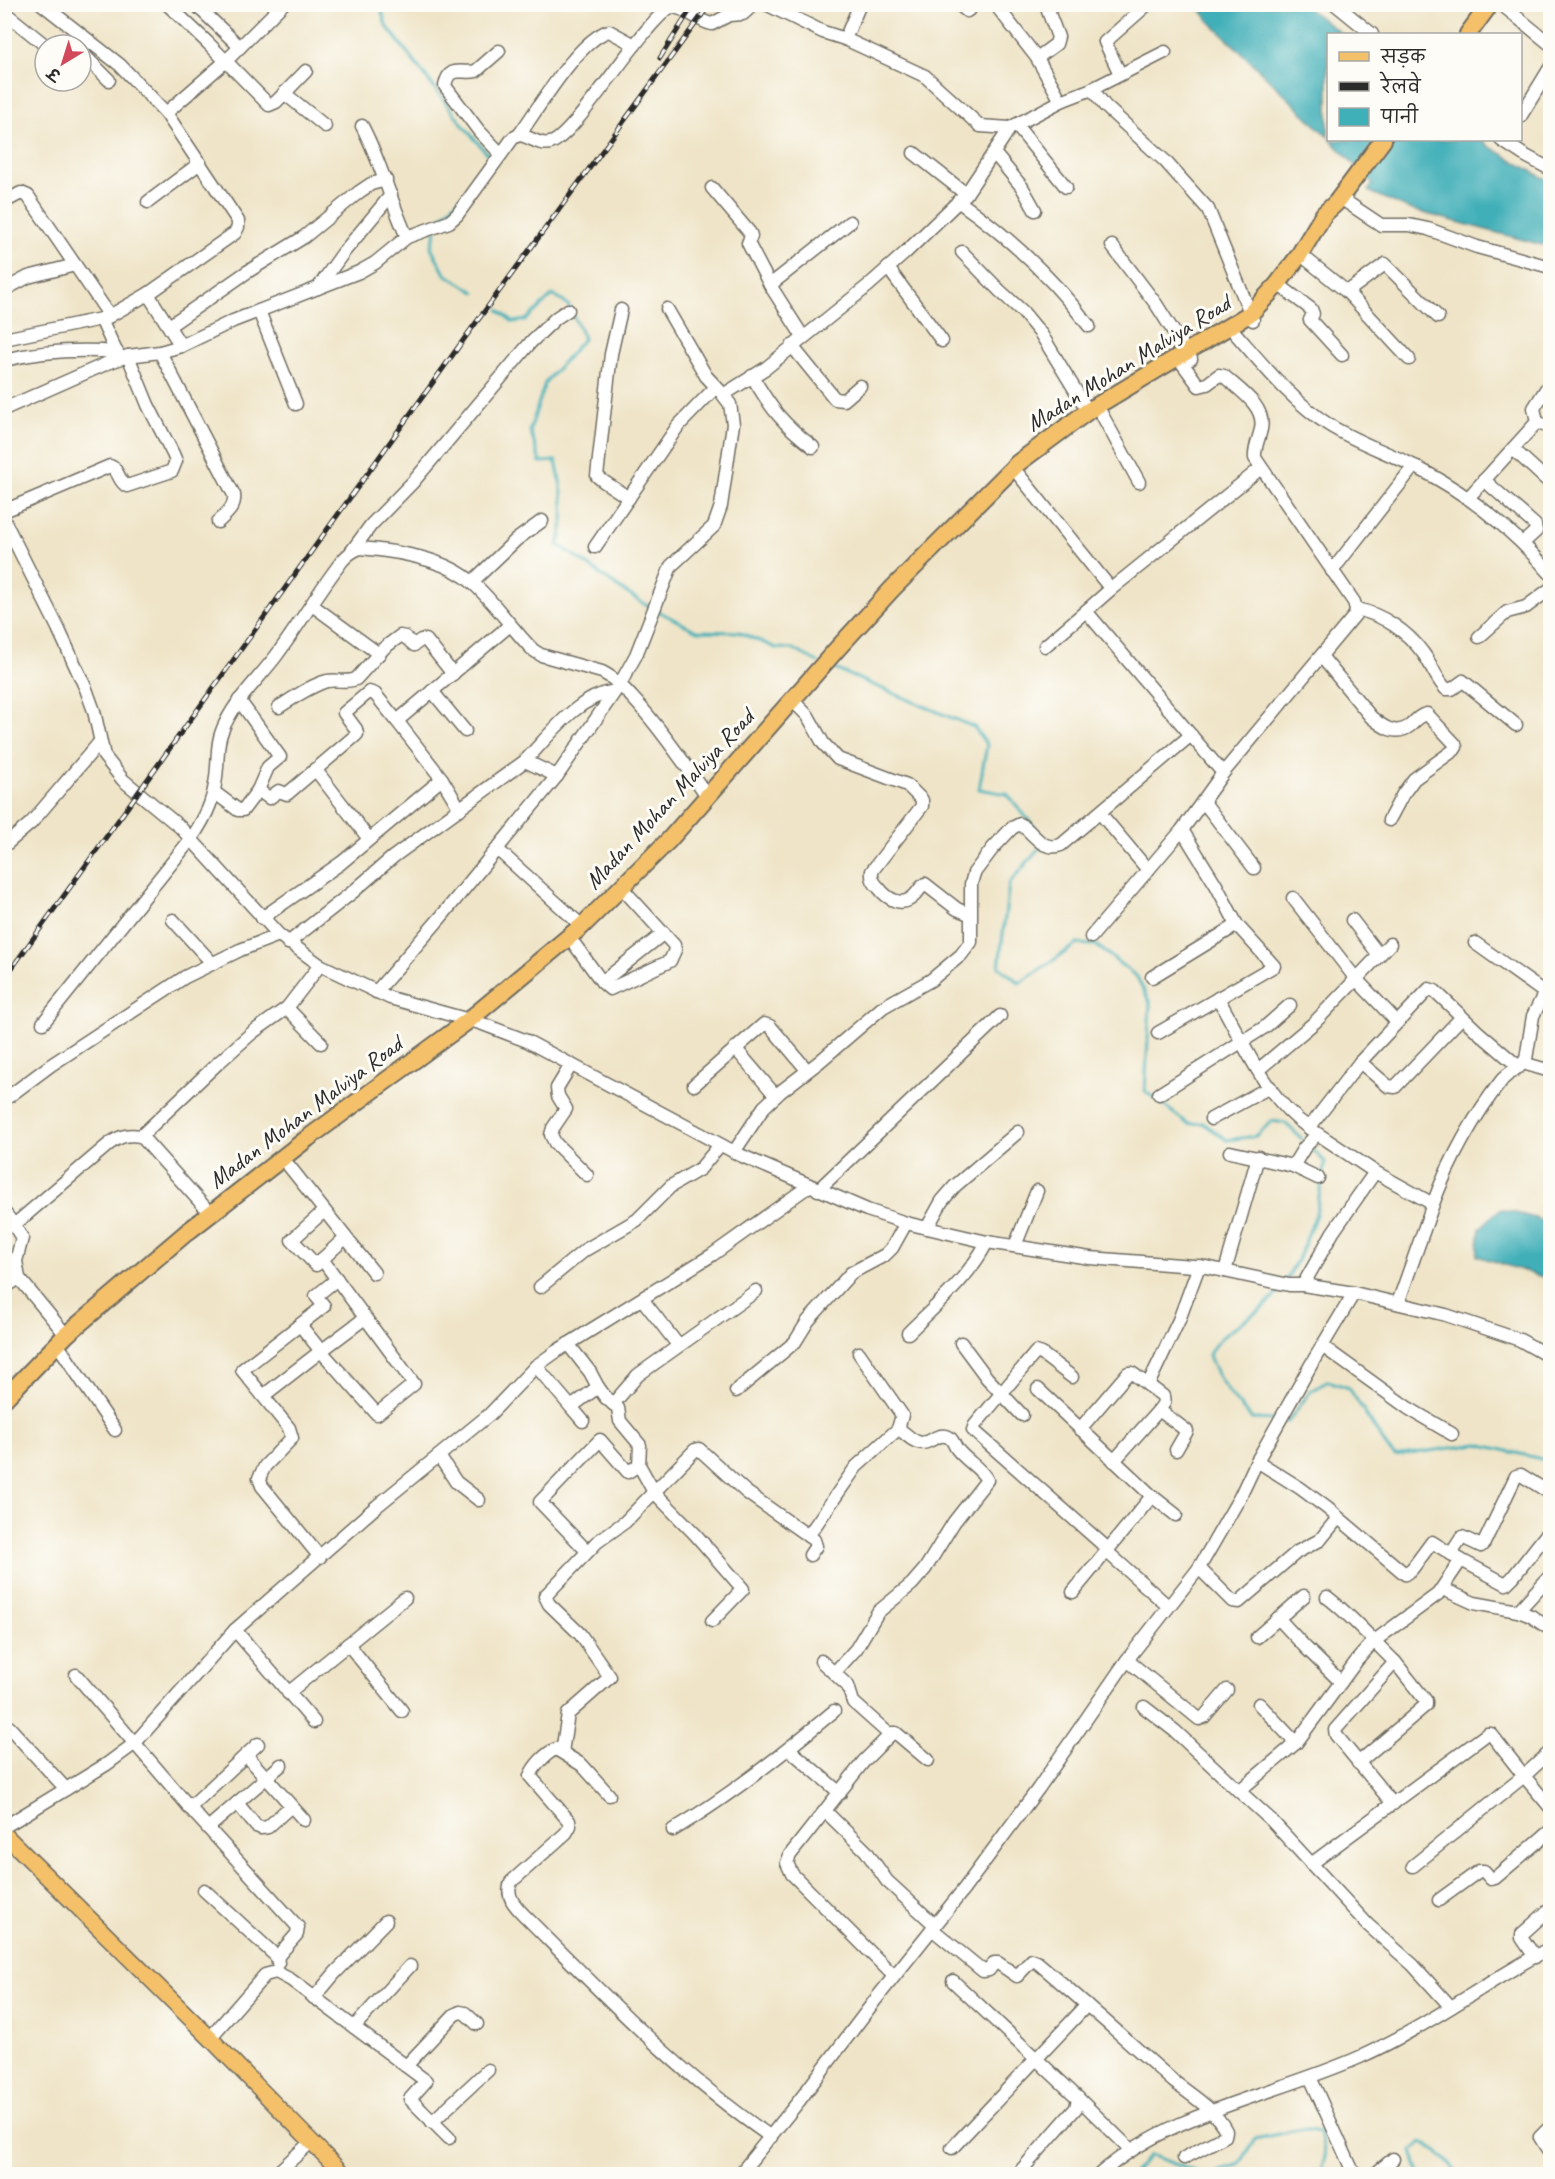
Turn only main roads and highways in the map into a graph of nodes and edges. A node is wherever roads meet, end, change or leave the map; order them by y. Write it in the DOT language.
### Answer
graph roads {
  1 [pos="1490,4"];
  2 [pos="1469,33"];
  3 [pos="1382,141"];
  4 [pos="1337,200"];
  5 [pos="1252,317"];
  6 [pos="1186,358"];
  7 [pos="1094,412"];
  8 [pos="840,649"];
  9 [pos="819,673"];
  10 [pos="625,891"];
  11 [pos="475,1021"];
  12 [pos="64,1343"];
  13 [pos="4,1399"];
  14 [pos="4,1414"];
  15 [pos="4,1834"];
  16 [pos="343,2175"];
  1 -- 2 [label="highway"];
  3 -- 4 [label="highway, Madan Mohan Malviya Road"];
  4 -- 5 [label="highway, Madan Mohan Malviya Road"];
  4 -- 5 [label="highway, Madan Mohan Malviya Road"];
  5 -- 6 [label="highway, Madan Mohan Malviya Road"];
  5 -- 6 [label="highway, Madan Mohan Malviya Road"];
  6 -- 7 [label="highway, Madan Mohan Malviya Road"];
  7 -- 8 [label="highway, Madan Mohan Malviya Road"];
  7 -- 8 [label="highway, Madan Mohan Malviya Road"];
  8 -- 9 [label="highway, Madan Mohan Malviya Road"];
  9 -- 10 [label="highway, Madan Mohan Malviya Road"];
  9 -- 10 [label="highway, Madan Mohan Malviya Road"];
  10 -- 11 [label="highway, Madan Mohan Malviya Road"];
  10 -- 11 [label="highway, Madan Mohan Malviya Road"];
  11 -- 12 [label="highway"];
  11 -- 12 [label="highway, Madan Mohan Malviya Road"];
  12 -- 13 [label="highway, Madan Mohan Malviya Road"];
  12 -- 14 [label="highway"];
  15 -- 16 [label="main road"];
}
